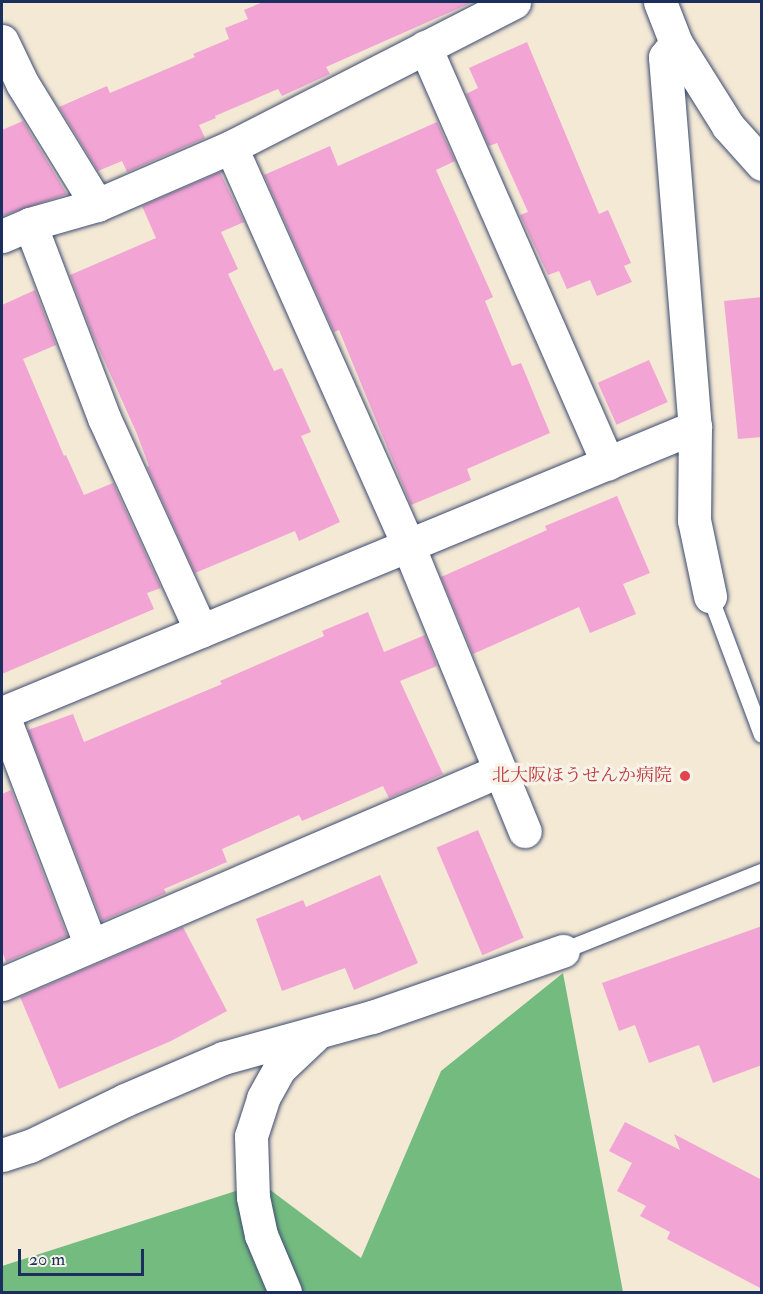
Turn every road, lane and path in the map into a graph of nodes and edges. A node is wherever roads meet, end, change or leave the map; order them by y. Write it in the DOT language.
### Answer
graph roads {
  1 [pos="514,2"];
  2 [pos="660,2"];
  3 [pos="2,41"];
  4 [pos="676,43"];
  5 [pos="425,47"];
  6 [pos="231,147"];
  7 [pos="762,164"];
  8 [pos="97,205"];
  9 [pos="16,230"];
  10 [pos="695,427"];
  11 [pos="608,464"];
  12 [pos="408,545"];
  13 [pos="710,596"];
  14 [pos="201,631"];
  15 [pos="2,713"];
  16 [pos="762,735"];
  17 [pos="499,771"];
  18 [pos="525,831"];
  19 [pos="762,872"];
  20 [pos="91,946"];
  21 [pos="563,951"];
  22 [pos="2,984"];
  23 [pos="316,1034"];
  24 [pos="2,1155"];
  25 [pos="285,1293"];
  1 -- 5 [label="street"];
  2 -- 4 [label="street"];
  3 -- 8 [label="street"];
  4 -- 7 [label="street"];
  4 -- 10 [label="street"];
  5 -- 6 [label="street"];
  5 -- 11 [label="street"];
  6 -- 8 [label="street"];
  6 -- 12 [label="street"];
  8 -- 9 [label="street"];
  9 -- 14 [label="street"];
  10 -- 11 [label="street"];
  10 -- 13 [label="street"];
  11 -- 12 [label="street"];
  12 -- 14 [label="street"];
  12 -- 17 [label="street"];
  13 -- 16 [label="lane"];
  14 -- 15 [label="street"];
  15 -- 20 [label="street"];
  17 -- 18 [label="street"];
  17 -- 20 [label="street"];
  19 -- 21 [label="lane"];
  20 -- 22 [label="street"];
  21 -- 23 [label="street"];
  23 -- 24 [label="street"];
  23 -- 25 [label="street"];
}
